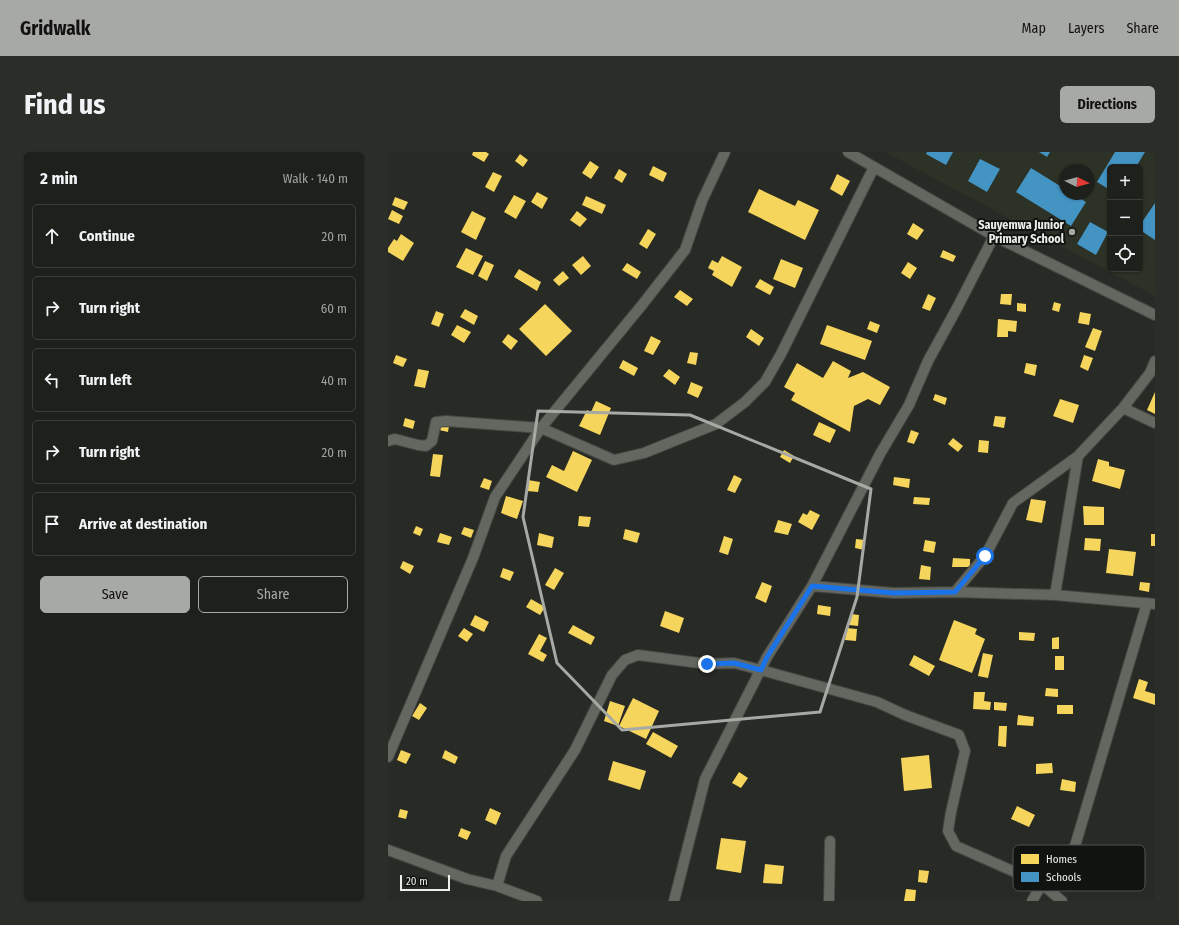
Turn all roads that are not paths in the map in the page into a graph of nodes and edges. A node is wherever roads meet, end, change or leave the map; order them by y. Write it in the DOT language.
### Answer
graph roads {
  1 [pos="725,152"];
  2 [pos="848,152"];
  3 [pos="874,167"];
  4 [pos="994,236"];
  5 [pos="1155,315"];
  6 [pos="1155,361"];
  7 [pos="1123,408"];
  8 [pos="1155,424"];
  9 [pos="541,428"];
  10 [pos="388,441"];
  11 [pos="1078,456"];
  12 [pos="812,586"];
  13 [pos="955,592"];
  14 [pos="1056,595"];
  15 [pos="1151,604"];
  16 [pos="761,670"];
  17 [pos="388,757"];
  18 [pos="830,841"];
  19 [pos="1075,845"];
  20 [pos="388,850"];
  21 [pos="1013,871"];
  22 [pos="497,886"];
  23 [pos="1038,891"];
  24 [pos="1050,891"];
  25 [pos="537,901"];
  26 [pos="674,901"];
  27 [pos="829,901"];
  28 [pos="1032,901"];
  29 [pos="1062,901"];
  1 -- 9 [label="lane"];
  2 -- 3 [label="lane"];
  3 -- 4 [label="lane"];
  3 -- 9 [label="lane"];
  4 -- 5 [label="lane"];
  4 -- 12 [label="lane"];
  6 -- 7 [label="lane"];
  7 -- 8 [label="lane"];
  7 -- 11 [label="lane"];
  9 -- 10 [label="lane"];
  9 -- 17 [label="lane"];
  11 -- 13 [label="lane"];
  11 -- 14 [label="lane"];
  12 -- 13 [label="lane"];
  12 -- 16 [label="lane"];
  13 -- 14 [label="lane"];
  14 -- 15 [label="lane"];
  15 -- 19 [label="lane"];
  16 -- 21 [label="lane"];
  16 -- 22 [label="lane"];
  16 -- 26 [label="lane"];
  18 -- 27 [label="lane"];
  20 -- 22 [label="lane"];
  22 -- 25 [label="lane"];
  23 -- 28 [label="lane"];
  24 -- 29 [label="lane"];
}
